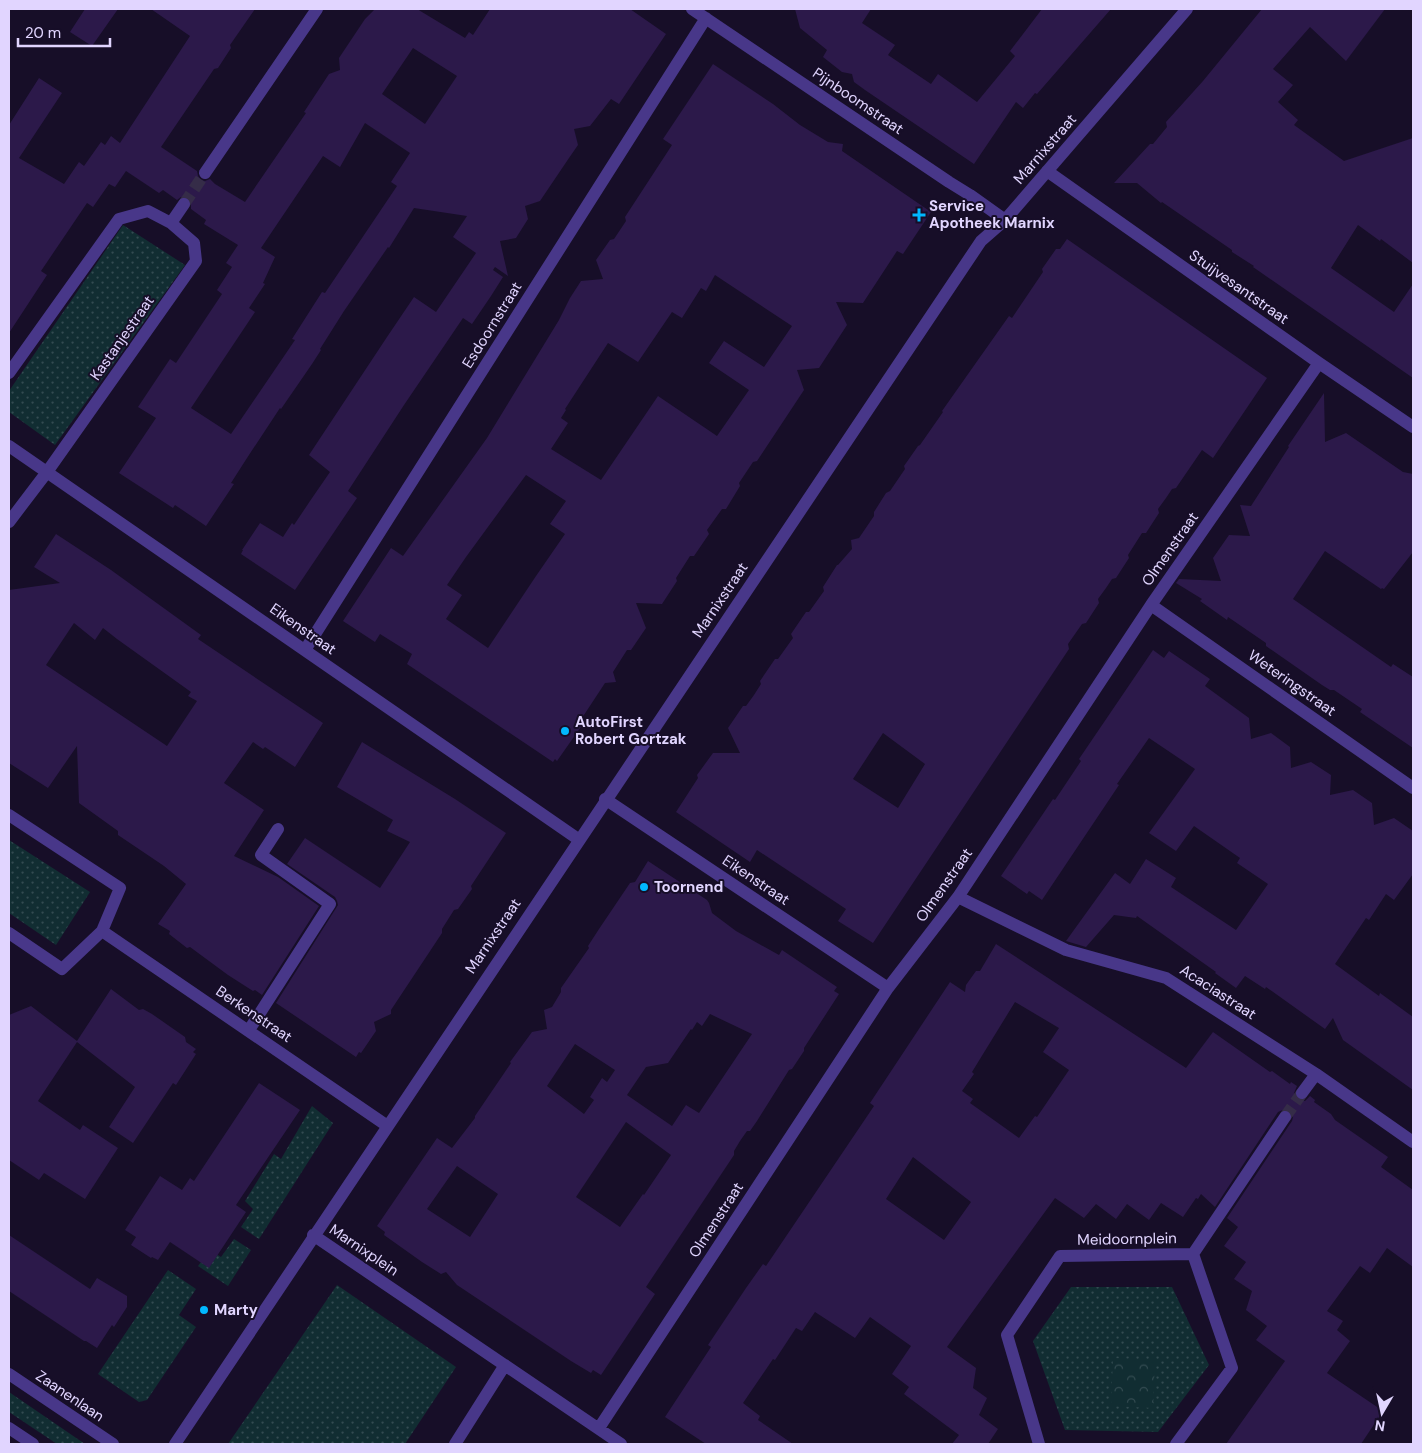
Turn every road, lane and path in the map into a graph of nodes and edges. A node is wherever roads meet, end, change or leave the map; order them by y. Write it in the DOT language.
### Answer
graph roads {
  1 [pos="317,9"];
  2 [pos="692,9"];
  3 [pos="1187,9"];
  4 [pos="706,18"];
  5 [pos="1047,171"];
  6 [pos="205,173"];
  7 [pos="184,204"];
  8 [pos="1005,220"];
  9 [pos="171,224"];
  10 [pos="1319,363"];
  11 [pos="9,374"];
  12 [pos="1413,427"];
  13 [pos="9,446"];
  14 [pos="47,472"];
  15 [pos="9,522"];
  16 [pos="1151,605"];
  17 [pos="305,650"];
  18 [pos="1413,788"];
  19 [pos="605,799"];
  20 [pos="9,816"];
  21 [pos="278,829"];
  22 [pos="578,839"];
  23 [pos="958,897"];
  24 [pos="102,931"];
  25 [pos="9,933"];
  26 [pos="888,988"];
  27 [pos="249,1030"];
  28 [pos="1316,1074"];
  29 [pos="1302,1093"];
  30 [pos="1285,1117"];
  31 [pos="386,1125"];
  32 [pos="1413,1142"];
  33 [pos="313,1235"];
  34 [pos="1194,1254"];
  35 [pos="505,1365"];
  36 [pos="9,1374"];
  37 [pos="9,1428"];
  38 [pos="599,1428"];
  39 [pos="33,1444"];
  40 [pos="113,1444"];
  41 [pos="175,1444"];
  42 [pos="455,1444"];
  43 [pos="621,1444"];
  44 [pos="1039,1444"];
  45 [pos="1176,1444"];
  1 -- 6 [label="street"];
  2 -- 4 [label="street, Pijnboomstraat"];
  3 -- 5 [label="street, Marnixstraat"];
  4 -- 8 [label="street, Pijnboomstraat"];
  4 -- 17 [label="street, Esdoornstraat"];
  5 -- 8 [label="street, Marnixstraat"];
  5 -- 10 [label="street, Stuijvesantstraat"];
  7 -- 9 [label="street"];
  8 -- 19 [label="street, Marnixstraat"];
  9 -- 11 [label="street, Kastanjestraat"];
  9 -- 14 [label="street, Kastanjestraat"];
  10 -- 12 [label="street, Stuijvesantstraat"];
  10 -- 16 [label="street, Olmenstraat"];
  13 -- 14 [label="street, Eikenstraat"];
  14 -- 15 [label="street, Kastanjestraat"];
  14 -- 17 [label="street, Eikenstraat"];
  16 -- 18 [label="street, Weteringstraat"];
  16 -- 23 [label="street, Olmenstraat"];
  17 -- 22 [label="street, Eikenstraat"];
  19 -- 22 [label="street, Marnixstraat"];
  19 -- 26 [label="street, Eikenstraat"];
  20 -- 24 [label="street"];
  21 -- 27 [label="street"];
  22 -- 31 [label="street, Marnixstraat"];
  23 -- 26 [label="street, Olmenstraat"];
  23 -- 28 [label="street, Acaciastraat"];
  24 -- 25 [label="street"];
  24 -- 27 [label="street, Berkenstraat"];
  26 -- 38 [label="street, Olmenstraat"];
  27 -- 31 [label="street, Berkenstraat"];
  28 -- 29 [label="street"];
  28 -- 32 [label="street, Acaciastraat"];
  30 -- 34 [label="street, Meidoornplein"];
  31 -- 33 [label="street, Marnixstraat"];
  33 -- 35 [label="street, Marnixplein"];
  33 -- 41 [label="street, Marnixplein"];
  34 -- 44 [label="street, Meidoornplein"];
  34 -- 45 [label="street, Meidoornplein"];
  35 -- 38 [label="street, Marnixplein"];
  35 -- 42 [label="street"];
  36 -- 40 [label="street, Zaanenlaan"];
  37 -- 39 [label="street"];
  38 -- 43 [label="street, Marnixplein"];
}
